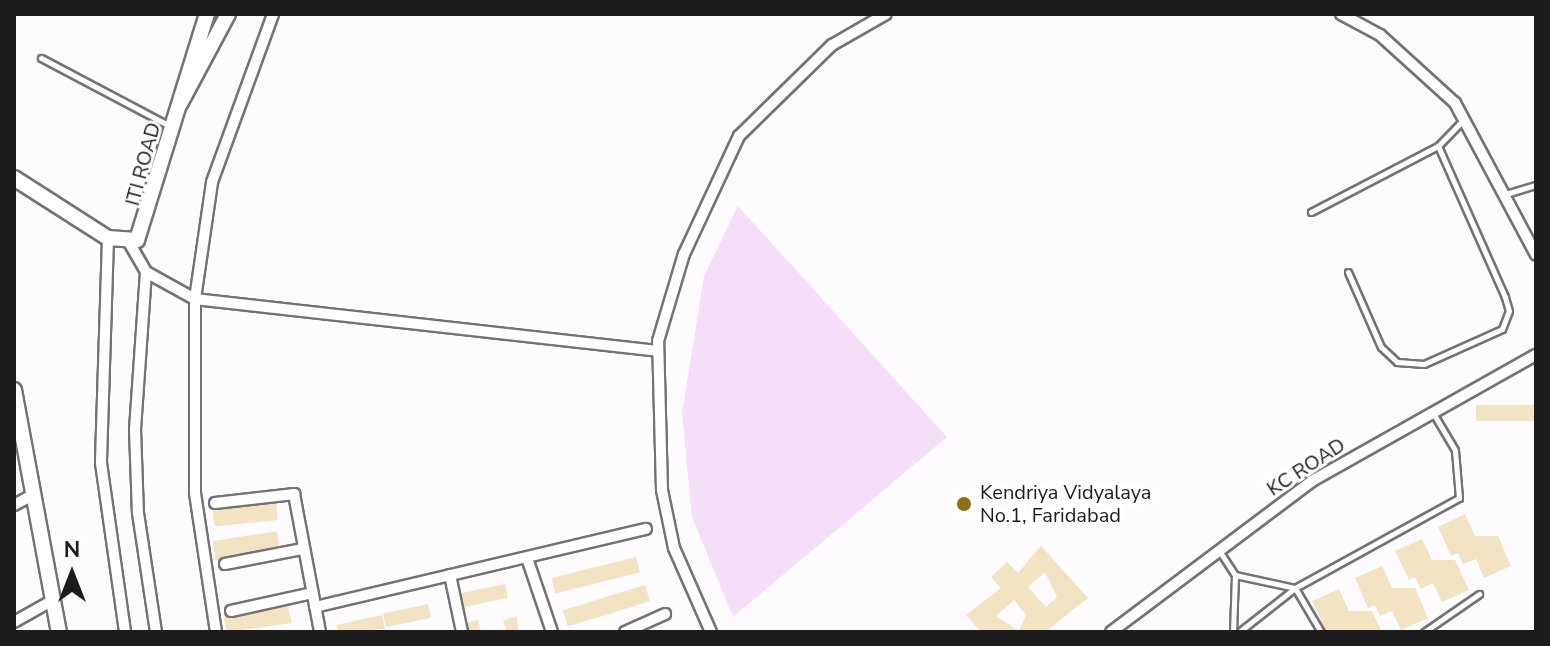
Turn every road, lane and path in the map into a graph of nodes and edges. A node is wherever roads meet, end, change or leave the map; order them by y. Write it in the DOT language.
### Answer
graph roads {
  1 [pos="207,14"];
  2 [pos="228,14"];
  3 [pos="273,14"];
  4 [pos="886,14"];
  5 [pos="1341,14"];
  6 [pos="41,58"];
  7 [pos="180,105"];
  8 [pos="1466,117"];
  9 [pos="173,127"];
  10 [pos="1438,146"];
  11 [pos="14,178"];
  12 [pos="1536,185"];
  13 [pos="1506,194"];
  14 [pos="1311,212"];
  15 [pos="108,238"];
  16 [pos="130,244"];
  17 [pos="1536,255"];
  18 [pos="146,272"];
  19 [pos="1348,272"];
  20 [pos="195,299"];
  21 [pos="657,351"];
  22 [pos="1536,355"];
  23 [pos="14,390"];
  24 [pos="16,409"];
  25 [pos="1432,411"];
  26 [pos="35,494"];
  27 [pos="215,503"];
  28 [pos="14,505"];
  29 [pos="646,529"];
  30 [pos="302,549"];
  31 [pos="1220,552"];
  32 [pos="527,558"];
  33 [pos="225,564"];
  34 [pos="450,575"];
  35 [pos="1235,575"];
  36 [pos="1295,588"];
  37 [pos="312,593"];
  38 [pos="1479,594"];
  39 [pos="55,599"];
  40 [pos="315,607"];
  41 [pos="231,611"];
  42 [pos="665,614"];
  43 [pos="14,622"];
  44 [pos="59,632"];
  45 [pos="125,632"];
  46 [pos="156,632"];
  47 [pos="216,632"];
  48 [pos="320,632"];
  49 [pos="462,632"];
  50 [pos="552,632"];
  51 [pos="625,632"];
  52 [pos="711,632"];
  53 [pos="1111,632"];
  54 [pos="1236,632"];
  55 [pos="1321,632"];
  56 [pos="1424,632"];
  1 -- 7 [label="street, ITI ROAD"];
  2 -- 7 [label="street, ITI ROAD"];
  3 -- 20 [label="street"];
  4 -- 21 [label="street"];
  5 -- 8 [label="street"];
  6 -- 9 [label="lane"];
  7 -- 9 [label="street, ITI ROAD"];
  8 -- 10 [label="lane"];
  8 -- 13 [label="street"];
  9 -- 16 [label="street, ITI ROAD"];
  10 -- 14 [label="lane"];
  10 -- 19 [label="lane"];
  11 -- 15 [label="street"];
  12 -- 13 [label="lane"];
  13 -- 17 [label="street"];
  15 -- 16 [label="street"];
  15 -- 45 [label="street"];
  16 -- 18 [label="street"];
  18 -- 20 [label="street"];
  18 -- 46 [label="street"];
  20 -- 21 [label="street"];
  20 -- 47 [label="street"];
  21 -- 52 [label="street"];
  22 -- 25 [label="street, KC ROAD"];
  23 -- 24 [label="street"];
  24 -- 26 [label="street"];
  25 -- 31 [label="street, KC ROAD"];
  25 -- 36 [label="lane"];
  26 -- 28 [label="street"];
  26 -- 39 [label="street"];
  27 -- 30 [label="street"];
  29 -- 32 [label="street"];
  30 -- 33 [label="street"];
  30 -- 37 [label="street"];
  31 -- 35 [label="lane"];
  31 -- 53 [label="street, KC ROAD"];
  32 -- 34 [label="street"];
  32 -- 50 [label="street"];
  34 -- 40 [label="street"];
  34 -- 49 [label="street"];
  35 -- 36 [label="lane"];
  35 -- 54 [label="lane"];
  36 -- 54 [label="lane"];
  36 -- 55 [label="lane"];
  37 -- 40 [label="street"];
  37 -- 41 [label="street"];
  38 -- 56 [label="lane"];
  39 -- 43 [label="street"];
  39 -- 44 [label="street"];
  40 -- 48 [label="street"];
  42 -- 51 [label="street"];
}
